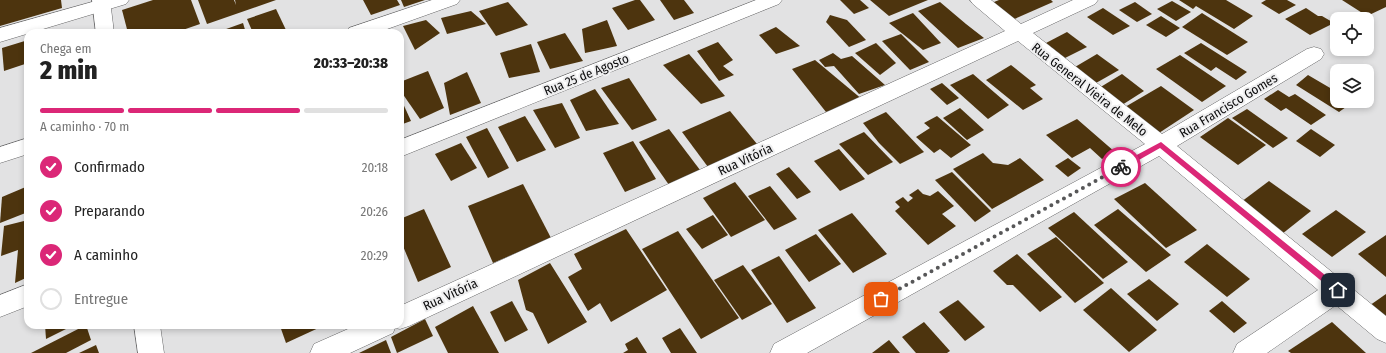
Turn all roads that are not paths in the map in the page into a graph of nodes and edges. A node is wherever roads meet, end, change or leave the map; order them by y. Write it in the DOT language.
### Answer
graph roads {
  1 [pos="120,0"];
  2 [pos="451,0"];
  3 [pos="773,0"];
  4 [pos="978,0"];
  5 [pos="1089,0"];
  6 [pos="101,3"];
  7 [pos="104,29"];
  8 [pos="368,29"];
  9 [pos="1018,33"];
  10 [pos="0,35"];
  11 [pos="1314,54"];
  12 [pos="1161,145"];
  13 [pos="24,147"];
  14 [pos="404,147"];
  15 [pos="0,155"];
  16 [pos="1338,290"];
  17 [pos="24,297"];
  18 [pos="0,306"];
  19 [pos="404,316"];
  20 [pos="148,329"];
  21 [pos="375,329"];
  22 [pos="1386,332"];
  23 [pos="151,353"];
  24 [pos="323,353"];
  25 [pos="783,353"];
  26 [pos="1246,353"];
  1 -- 6 [label="street"];
  2 -- 8 [label="street"];
  3 -- 14 [label="street, Rua 25 de Agosto"];
  4 -- 9 [label="street, Rua General Vieira de Melo"];
  5 -- 9 [label="street, Rua Vitória"];
  6 -- 7 [label="street"];
  6 -- 10 [label="street"];
  9 -- 12 [label="street, Rua General Vieira de Melo"];
  9 -- 19 [label="street, Rua Vitória"];
  11 -- 12 [label="street, Rua Francisco Gomes"];
  12 -- 16 [label="street, Rua General Vieira de Melo"];
  12 -- 25 [label="street, Rua Francisco Gomes"];
  13 -- 15 [label="street"];
  16 -- 22 [label="street, Rua General Vieira de Melo"];
  16 -- 26 [label="street"];
  17 -- 18 [label="street"];
  20 -- 23 [label="street"];
  21 -- 24 [label="street"];
}
